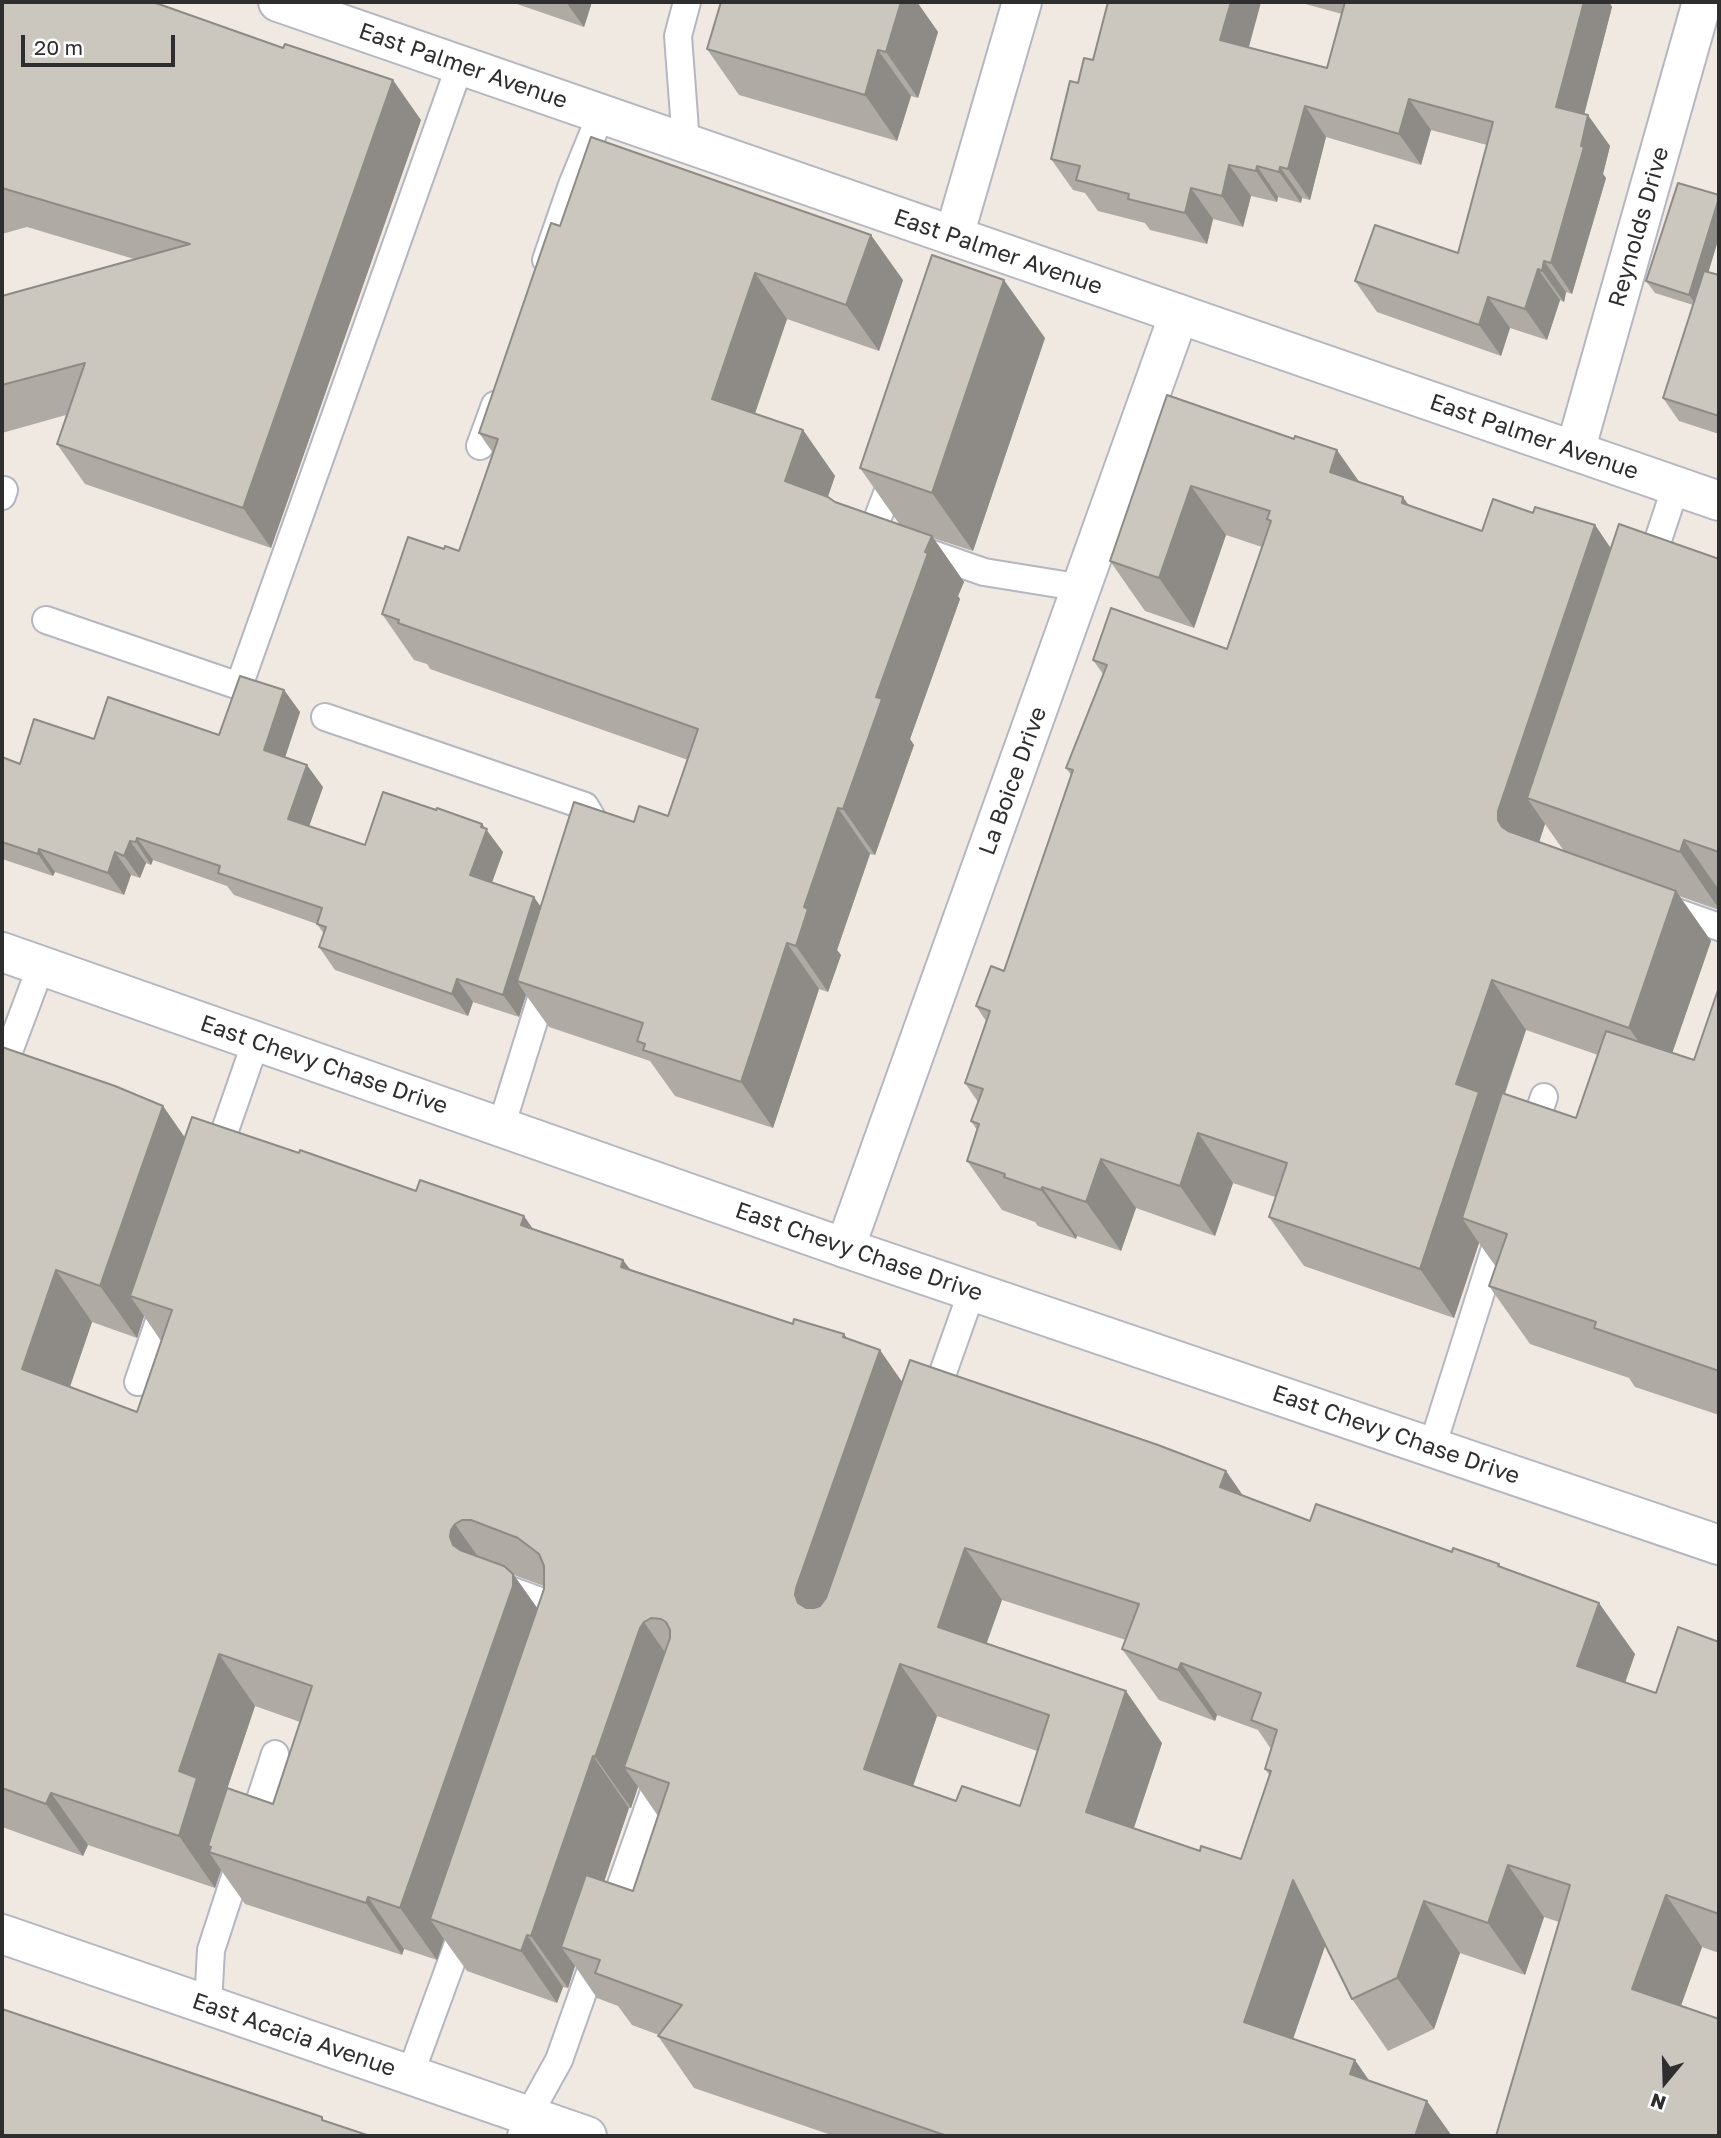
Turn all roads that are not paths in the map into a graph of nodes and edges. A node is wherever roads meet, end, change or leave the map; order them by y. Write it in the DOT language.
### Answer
graph roads {
  1 [pos="278,2"];
  2 [pos="687,2"];
  3 [pos="1022,2"];
  4 [pos="1702,2"];
  5 [pos="460,65"];
  6 [pos="601,114"];
  7 [pos="686,143"];
  8 [pos="969,250"];
  9 [pos="535,289"];
  10 [pos="1179,314"];
  11 [pos="503,381"];
  12 [pos="906,444"];
  13 [pos="480,446"];
  14 [pos="1575,451"];
  15 [pos="1676,486"];
  16 [pos="1719,501"];
  17 [pos="1642,587"];
  18 [pos="1083,588"];
  19 [pos="46,620"];
  20 [pos="325,718"];
  21 [pos="587,854"];
  22 [pos="1633,897"];
  23 [pos="1719,927"];
  24 [pos="2,952"];
  25 [pos="554,959"];
  26 [pos="41,966"];
  27 [pos="256,1041"];
  28 [pos="2,1070"];
  29 [pos="1544,1097"];
  30 [pos="500,1127"];
  31 [pos="1523,1161"];
  32 [pos="206,1184"];
  33 [pos="1511,1200"];
  34 [pos="845,1248"];
  35 [pos="174,1277"];
  36 [pos="972,1291"];
  37 [pos="138,1382"];
  38 [pos="923,1430"];
  39 [pos="1432,1447"];
  40 [pos="1719,1545"];
  41 [pos="502,1587"];
  42 [pos="561,1652"];
  43 [pos="669,1750"];
  44 [pos="275,1754"];
  45 [pos="474,1899"];
  46 [pos="2,1934"];
  47 [pos="208,2005"];
  48 [pos="410,2075"];
  49 [pos="525,2126"];
  50 [pos="587,2136"];
  1 -- 5 [label="street, East Palmer Avenue"];
  2 -- 7 [label="lane"];
  3 -- 8 [label="street"];
  4 -- 14 [label="street, Reynolds Drive"];
  5 -- 6 [label="street, East Palmer Avenue"];
  5 -- 19 [label="lane"];
  6 -- 7 [label="street, East Palmer Avenue"];
  6 -- 9 [label="lane"];
  7 -- 8 [label="street, East Palmer Avenue"];
  8 -- 10 [label="street, East Palmer Avenue"];
  10 -- 14 [label="street, East Palmer Avenue"];
  10 -- 18 [label="street, La Boice Drive"];
  11 -- 13 [label="lane"];
  12 -- 18 [label="lane"];
  14 -- 15 [label="street, East Palmer Avenue"];
  15 -- 16 [label="street, East Palmer Avenue"];
  15 -- 17 [label="lane"];
  18 -- 34 [label="street, La Boice Drive"];
  20 -- 21 [label="lane"];
  22 -- 23 [label="lane"];
  24 -- 26 [label="street, East Chevy Chase Drive"];
  25 -- 30 [label="lane"];
  26 -- 27 [label="street, East Chevy Chase Drive"];
  26 -- 28 [label="lane"];
  27 -- 30 [label="street, East Chevy Chase Drive"];
  27 -- 32 [label="lane"];
  29 -- 31 [label="lane"];
  30 -- 34 [label="street, East Chevy Chase Drive"];
  33 -- 39 [label="lane"];
  34 -- 36 [label="street, East Chevy Chase Drive"];
  35 -- 37 [label="lane"];
  36 -- 38 [label="lane"];
  36 -- 39 [label="street, East Chevy Chase Drive"];
  39 -- 40 [label="street, East Chevy Chase Drive"];
  41 -- 42 [label="lane"];
  43 -- 49 [label="lane"];
  44 -- 47 [label="lane"];
  45 -- 48 [label="lane"];
  46 -- 47 [label="street, East Acacia Avenue"];
  47 -- 48 [label="street, East Acacia Avenue"];
  48 -- 49 [label="street, East Acacia Avenue"];
  49 -- 50 [label="street, East Acacia Avenue"];
}
